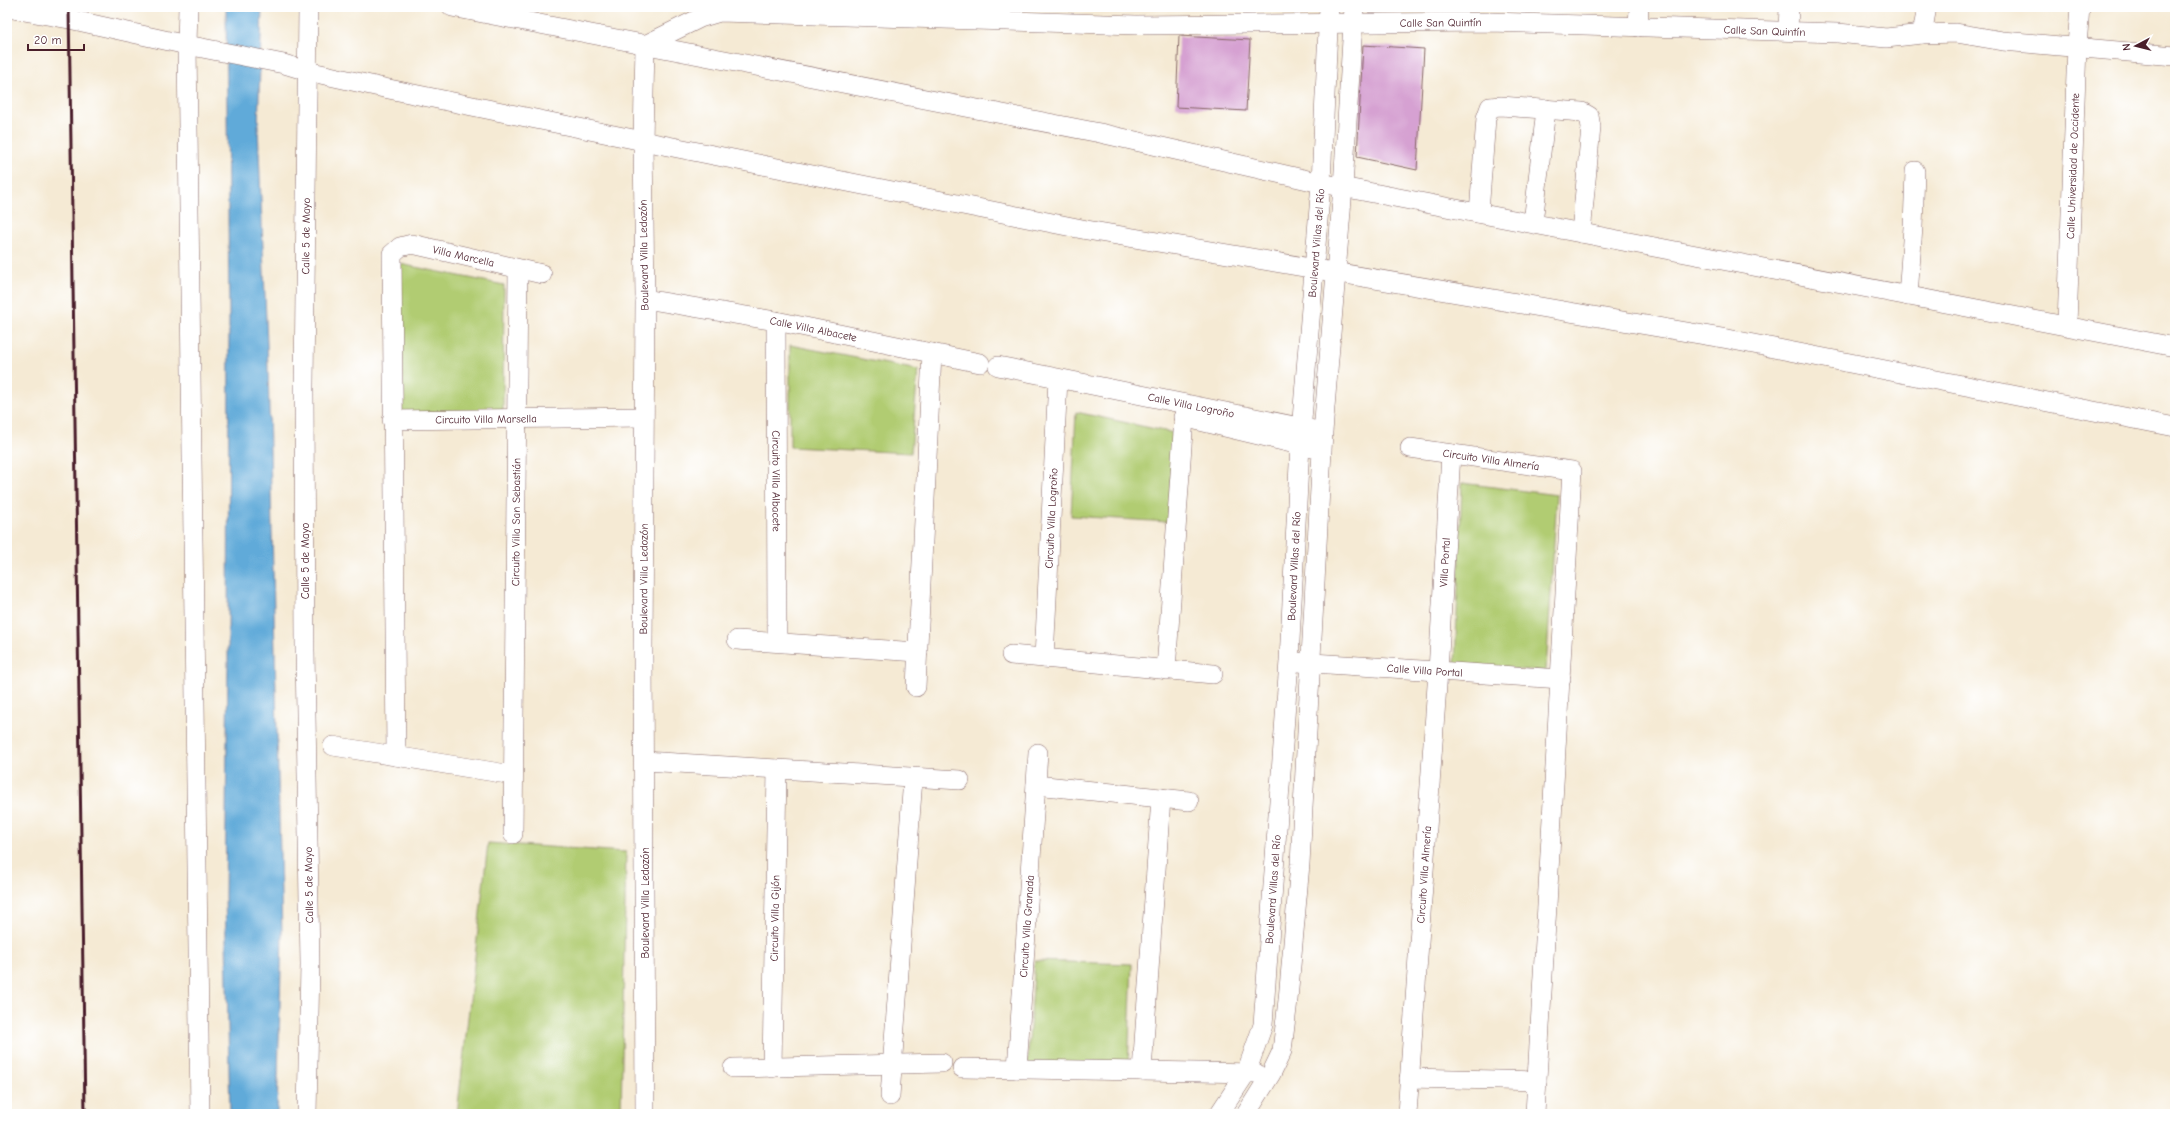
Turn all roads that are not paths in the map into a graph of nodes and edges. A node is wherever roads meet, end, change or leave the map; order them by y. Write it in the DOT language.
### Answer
graph roads {
  1 [pos="188,7"];
  2 [pos="308,7"];
  3 [pos="452,7"];
  4 [pos="1638,7"];
  5 [pos="1788,7"];
  6 [pos="1928,7"];
  7 [pos="2080,7"];
  8 [pos="7,8"];
  9 [pos="1328,15"];
  10 [pos="1353,15"];
  11 [pos="1491,15"];
  12 [pos="1638,27"];
  13 [pos="1788,31"];
  14 [pos="1922,34"];
  15 [pos="187,45"];
  16 [pos="645,45"];
  17 [pos="2077,46"];
  18 [pos="2175,56"];
  19 [pos="307,71"];
  20 [pos="1546,109"];
  21 [pos="643,141"];
  22 [pos="1915,171"];
  23 [pos="1320,183"];
  24 [pos="1343,187"];
  25 [pos="1479,213"];
  26 [pos="1533,224"];
  27 [pos="1580,233"];
  28 [pos="1313,268"];
  29 [pos="518,269"];
  30 [pos="1335,271"];
  31 [pos="542,274"];
  32 [pos="1908,296"];
  33 [pos="645,299"];
  34 [pos="776,321"];
  35 [pos="2067,325"];
  36 [pos="2175,347"];
  37 [pos="932,353"];
  38 [pos="1058,378"];
  39 [pos="1184,411"];
  40 [pos="643,416"];
  41 [pos="516,419"];
  42 [pos="392,420"];
  43 [pos="2175,427"];
  44 [pos="1301,436"];
  45 [pos="1323,441"];
  46 [pos="1410,448"];
  47 [pos="1451,454"];
  48 [pos="737,640"];
  49 [pos="777,642"];
  50 [pos="918,652"];
  51 [pos="1010,655"];
  52 [pos="1044,658"];
  53 [pos="1289,661"];
  54 [pos="1310,662"];
  55 [pos="1166,670"];
  56 [pos="1438,671"];
  57 [pos="1213,674"];
  58 [pos="1561,679"];
  59 [pos="916,687"];
  60 [pos="333,746"];
  61 [pos="1038,753"];
  62 [pos="396,756"];
  63 [pos="644,761"];
  64 [pos="777,769"];
  65 [pos="514,775"];
  66 [pos="913,778"];
  67 [pos="960,780"];
  68 [pos="1036,784"];
  69 [pos="1161,798"];
  70 [pos="1188,801"];
  71 [pos="513,834"];
  72 [pos="942,1063"];
  73 [pos="892,1065"];
  74 [pos="734,1068"];
  75 [pos="772,1068"];
  76 [pos="962,1068"];
  77 [pos="1017,1069"];
  78 [pos="1142,1071"];
  79 [pos="1246,1073"];
  80 [pos="1271,1074"];
  81 [pos="1409,1078"];
  82 [pos="1537,1080"];
  83 [pos="890,1096"];
  84 [pos="200,1114"];
  85 [pos="307,1114"];
  86 [pos="645,1114"];
  87 [pos="1219,1114"];
  88 [pos="1246,1114"];
  89 [pos="1407,1114"];
  90 [pos="1535,1114"];
  1 -- 15 [label="street"];
  2 -- 19 [label="street, Calle 5 de Mayo"];
  3 -- 16 [label="street"];
  4 -- 12 [label="street"];
  5 -- 13 [label="street"];
  6 -- 14 [label="street"];
  7 -- 17 [label="street, Calle Universidad de Occidente"];
  8 -- 15 [label="street"];
  9 -- 10 [label="street, Calle San Quintín"];
  9 -- 16 [label="street, Calle San Quintín"];
  9 -- 23 [label="street, Boulevard Villas del Río"];
  10 -- 11 [label="street, Calle San Quintín"];
  10 -- 24 [label="street, Boulevard Villas del Río"];
  11 -- 12 [label="street, Calle San Quintín"];
  12 -- 13 [label="street, Calle San Quintín"];
  13 -- 14 [label="street, Calle San Quintín"];
  14 -- 17 [label="street, Calle San Quintín"];
  15 -- 19 [label="street"];
  15 -- 84 [label="street"];
  16 -- 21 [label="street, Boulevard Villa Ledozón"];
  16 -- 23 [label="street"];
  17 -- 18 [label="street, Calle San Quintín"];
  17 -- 35 [label="street, Calle Universidad de Occidente"];
  19 -- 21 [label="street"];
  19 -- 85 [label="street, Calle 5 de Mayo"];
  20 -- 25 [label="street"];
  20 -- 26 [label="street"];
  20 -- 27 [label="street"];
  21 -- 28 [label="street"];
  21 -- 33 [label="street, Boulevard Villa Ledozón"];
  22 -- 32 [label="street"];
  23 -- 24 [label="street"];
  23 -- 28 [label="street, Boulevard Villas del Río"];
  24 -- 25 [label="street"];
  24 -- 30 [label="street, Boulevard Villas del Río"];
  25 -- 26 [label="street"];
  26 -- 27 [label="street"];
  27 -- 32 [label="street"];
  28 -- 30 [label="street"];
  28 -- 44 [label="street, Boulevard Villas del Río"];
  29 -- 31 [label="street, Villa Marcella"];
  29 -- 41 [label="street, Circuito Villa San Sebastián"];
  29 -- 42 [label="street, Villa Marcella"];
  30 -- 43 [label="street"];
  30 -- 45 [label="street, Boulevard Villas del Río"];
  32 -- 35 [label="street"];
  33 -- 34 [label="street, Calle Villa Albacete"];
  33 -- 40 [label="street, Boulevard Villa Ledozón"];
  34 -- 37 [label="street, Calle Villa Albacete"];
  34 -- 49 [label="street, Circuito Villa Albacete"];
  35 -- 36 [label="street"];
  37 -- 38 [label="street, Calle Villa Albacete"];
  37 -- 50 [label="street"];
  38 -- 39 [label="street, Calle Villa Logroño"];
  38 -- 52 [label="street, Circuito Villa Logroño"];
  39 -- 44 [label="street"];
  39 -- 55 [label="street"];
  40 -- 41 [label="street, Circuito Villa Marsella"];
  40 -- 63 [label="street, Boulevard Villa Ledozón"];
  41 -- 42 [label="street, Circuito Villa Marsella"];
  41 -- 65 [label="street, Circuito Villa San Sebastián"];
  42 -- 62 [label="street"];
  44 -- 45 [label="street"];
  44 -- 53 [label="street, Boulevard Villas del Río"];
  45 -- 54 [label="street, Boulevard Villas del Río"];
  46 -- 47 [label="street, Circuito Villa Almería"];
  47 -- 56 [label="street, Villa Portal"];
  47 -- 58 [label="street, Circuito Villa Almería"];
  48 -- 49 [label="street"];
  49 -- 50 [label="street"];
  50 -- 59 [label="street"];
  51 -- 52 [label="street"];
  52 -- 55 [label="street"];
  53 -- 54 [label="street, Calle Villa Portal"];
  53 -- 79 [label="street, Boulevard Villas del Río"];
  54 -- 56 [label="street, Calle Villa Portal"];
  54 -- 80 [label="street, Boulevard Villas del Río"];
  55 -- 57 [label="street"];
  56 -- 58 [label="street, Calle Villa Portal"];
  56 -- 81 [label="street, Circuito Villa Almería"];
  58 -- 82 [label="street"];
  60 -- 62 [label="street"];
  61 -- 68 [label="street, Circuito Villa Granada"];
  62 -- 65 [label="street"];
  63 -- 64 [label="street"];
  63 -- 86 [label="street, Boulevard Villa Ledozón"];
  64 -- 66 [label="street"];
  64 -- 75 [label="street, Circuito Villa Gijón"];
  65 -- 71 [label="street, Circuito Villa San Sebastián"];
  66 -- 67 [label="street"];
  66 -- 73 [label="street"];
  68 -- 69 [label="street"];
  68 -- 77 [label="street, Circuito Villa Granada"];
  69 -- 70 [label="street"];
  69 -- 78 [label="street"];
  72 -- 73 [label="street"];
  73 -- 75 [label="street"];
  73 -- 83 [label="street"];
  74 -- 75 [label="street"];
  76 -- 77 [label="street"];
  77 -- 78 [label="street"];
  78 -- 79 [label="street"];
  79 -- 80 [label="street"];
  79 -- 87 [label="street, Boulevard Villas del Río"];
  80 -- 88 [label="street, Boulevard Villas del Río"];
  81 -- 82 [label="street"];
  81 -- 89 [label="street, Circuito Villa Almería"];
  82 -- 90 [label="street"];
}
